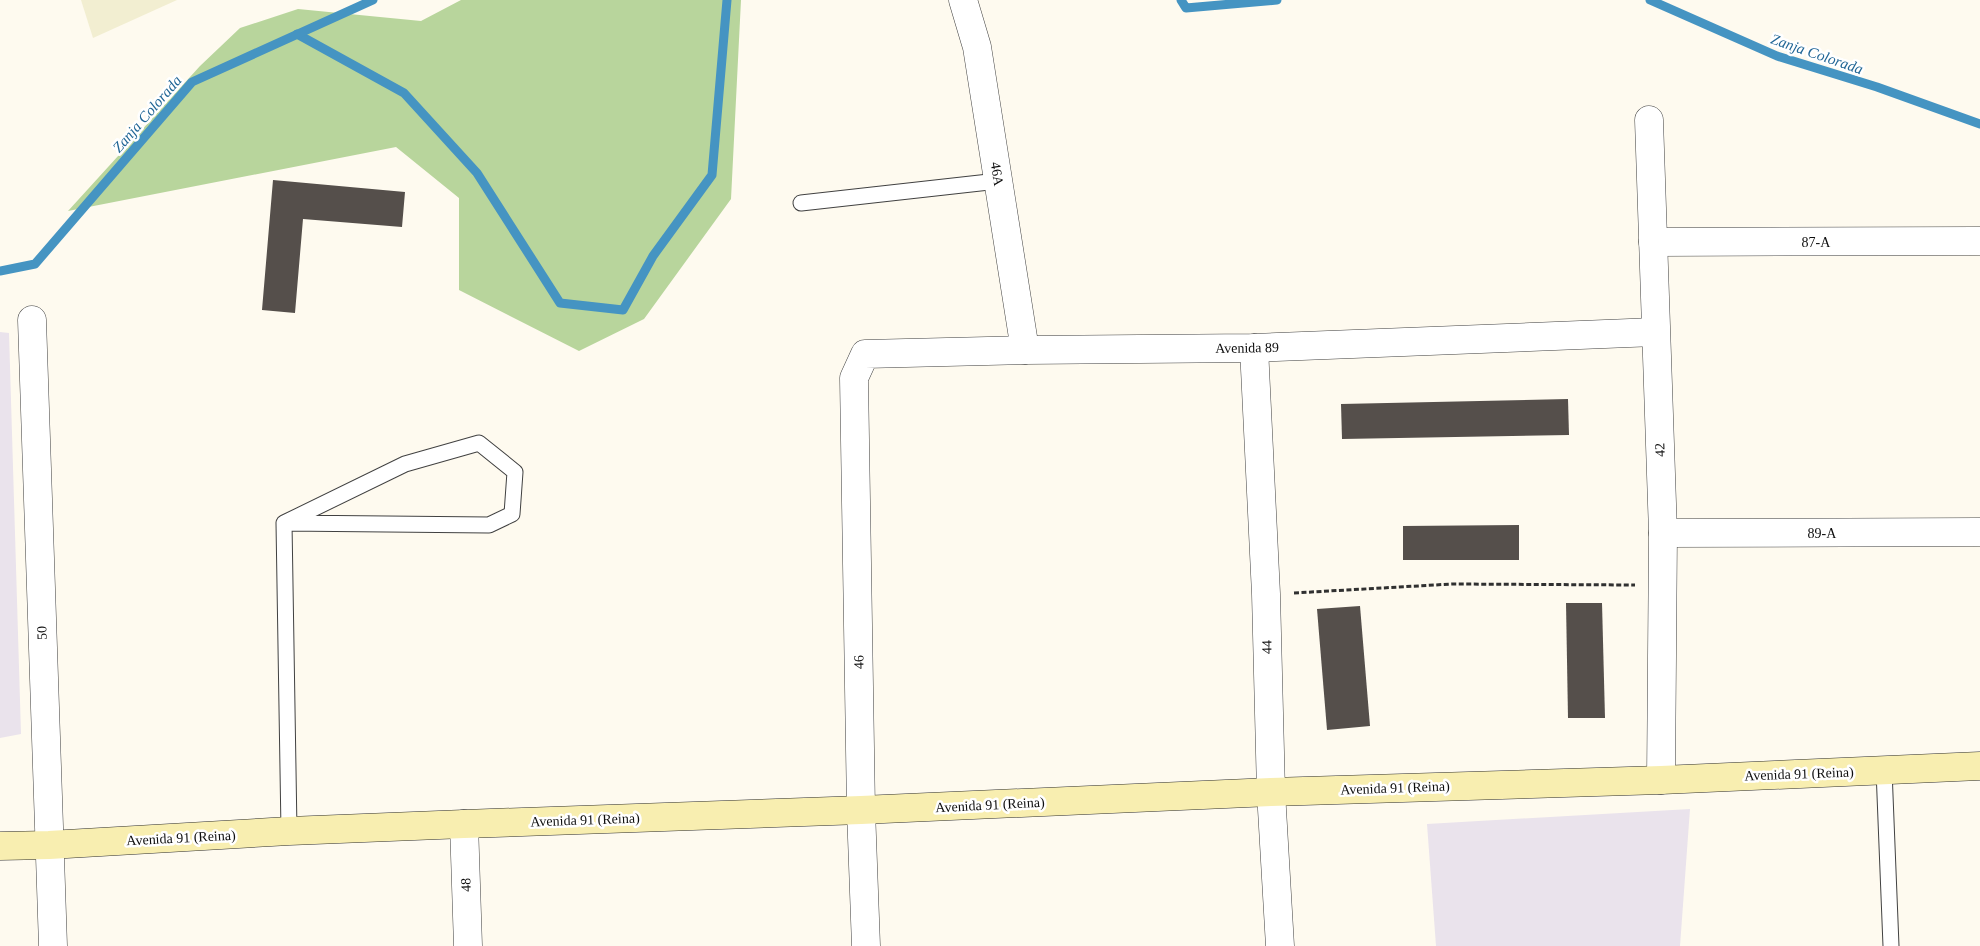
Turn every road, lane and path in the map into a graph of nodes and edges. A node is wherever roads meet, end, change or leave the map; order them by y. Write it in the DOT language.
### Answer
graph roads {
  1 [pos="963,0"];
  2 [pos="1648,120"];
  3 [pos="998,181"];
  4 [pos="801,203"];
  5 [pos="1980,241"];
  6 [pos="1653,242"];
  7 [pos="32,320"];
  8 [pos="1655,332"];
  9 [pos="1254,348"];
  10 [pos="1025,350"];
  11 [pos="854,378"];
  12 [pos="284,523"];
  13 [pos="1980,532"];
  14 [pos="1663,533"];
  15 [pos="1662,585"];
  16 [pos="1266,594"];
  17 [pos="1980,766"];
  18 [pos="1884,770"];
  19 [pos="1661,780"];
  20 [pos="1271,792"];
  21 [pos="861,810"];
  22 [pos="464,824"];
  23 [pos="289,831"];
  24 [pos="49,845"];
  25 [pos="0,846"];
  26 [pos="52,946"];
  27 [pos="468,946"];
  28 [pos="866,946"];
  29 [pos="1280,946"];
  30 [pos="1891,946"];
  1 -- 3 [label="street, 46A"];
  2 -- 6 [label="street, 42"];
  3 -- 4 [label="lane"];
  3 -- 10 [label="street, 46A"];
  5 -- 6 [label="street, 87-A"];
  6 -- 8 [label="street, 42"];
  7 -- 24 [label="street, 50"];
  8 -- 9 [label="street, Avenida 89"];
  8 -- 14 [label="street, 42"];
  9 -- 10 [label="street, Avenida 89"];
  9 -- 16 [label="street, 44"];
  10 -- 11 [label="street, Avenida 89"];
  11 -- 21 [label="street, 46"];
  12 -- 12 [label="lane"];
  12 -- 23 [label="lane"];
  13 -- 14 [label="street, 89-A"];
  14 -- 15 [label="street, 42"];
  15 -- 16 [label="path"];
  15 -- 19 [label="street, 42"];
  16 -- 20 [label="street, 44"];
  17 -- 18 [label="main road, Avenida 91 (Reina)"];
  18 -- 19 [label="main road, Avenida 91 (Reina)"];
  18 -- 30 [label="lane"];
  19 -- 20 [label="main road, Avenida 91 (Reina)"];
  20 -- 21 [label="main road, Avenida 91 (Reina)"];
  20 -- 29 [label="street, 44"];
  21 -- 22 [label="main road, Avenida 91 (Reina)"];
  21 -- 28 [label="street, 46"];
  22 -- 23 [label="main road, Avenida 91 (Reina)"];
  22 -- 27 [label="street, 48"];
  23 -- 24 [label="main road, Avenida 91 (Reina)"];
  24 -- 25 [label="main road, Avenida 91 (Reina)"];
  24 -- 26 [label="street, 50"];
}
